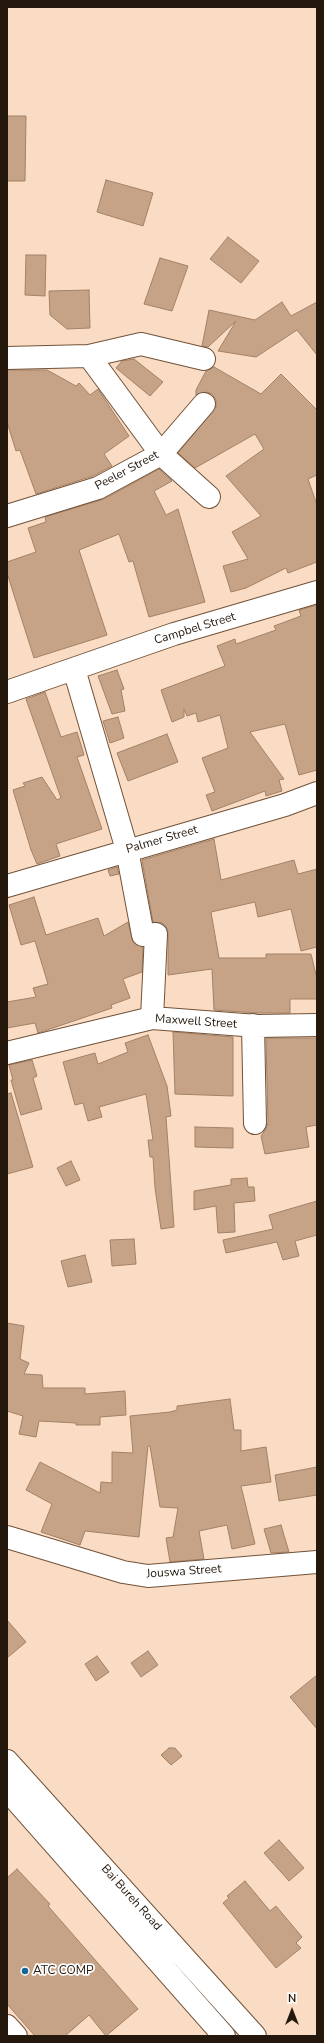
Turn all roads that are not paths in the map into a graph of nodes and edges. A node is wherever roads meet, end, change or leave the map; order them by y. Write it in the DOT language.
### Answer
graph roads {
  1 [pos="89,356"];
  2 [pos="7,358"];
  3 [pos="204,359"];
  4 [pos="204,404"];
  5 [pos="161,454"];
  6 [pos="209,497"];
  7 [pos="7,516"];
  8 [pos="317,592"];
  9 [pos="74,669"];
  10 [pos="7,692"];
  11 [pos="317,793"];
  12 [pos="127,850"];
  13 [pos="7,886"];
  14 [pos="152,1018"];
  15 [pos="317,1025"];
  16 [pos="253,1026"];
  17 [pos="7,1053"];
  18 [pos="255,1123"];
  19 [pos="7,1537"];
  20 [pos="317,1562"];
  21 [pos="7,1761"];
  22 [pos="7,1790"];
  23 [pos="7,2026"];
  24 [pos="16,2036"];
  25 [pos="224,2036"];
  26 [pos="254,2036"];
  1 -- 2 [label="main road"];
  1 -- 3 [label="main road"];
  1 -- 5 [label="main road"];
  4 -- 5 [label="main road, Peeler Street"];
  5 -- 6 [label="main road"];
  5 -- 7 [label="main road, Peeler Street"];
  8 -- 9 [label="main road, Campbel Street"];
  9 -- 10 [label="main road, Campbel Street"];
  9 -- 12 [label="main road"];
  11 -- 12 [label="main road, Palmer Street"];
  12 -- 13 [label="main road, Palmer Street"];
  12 -- 14 [label="main road"];
  14 -- 16 [label="main road, Maxwell Street"];
  14 -- 17 [label="main road, Maxwell Street"];
  15 -- 16 [label="main road, Maxwell Street"];
  16 -- 18 [label="main road"];
  19 -- 20 [label="main road, Jouswa Street"];
  21 -- 26 [label="main road, Bai Bureh Road"];
  22 -- 25 [label="main road, Bai Bureh Road"];
  23 -- 24 [label="main road"];
}
